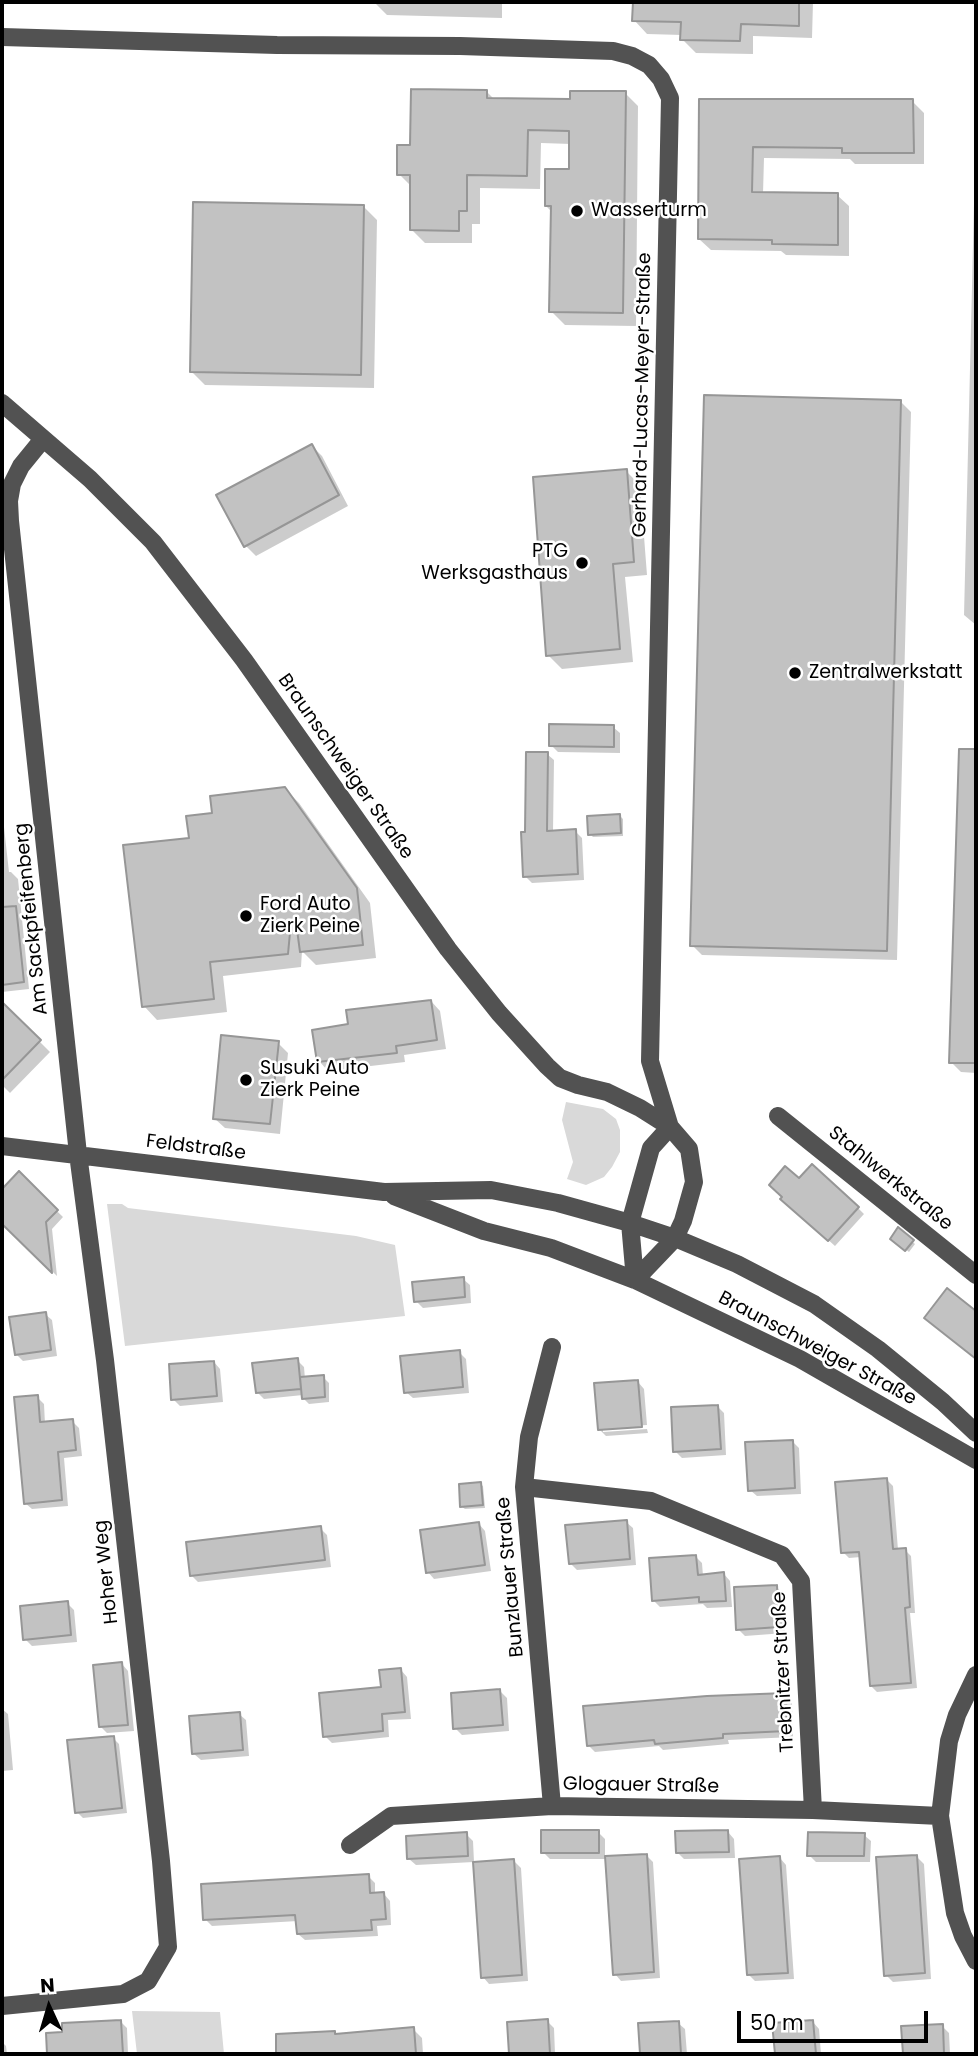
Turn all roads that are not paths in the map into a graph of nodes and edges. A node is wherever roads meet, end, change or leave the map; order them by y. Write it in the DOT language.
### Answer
graph roads {
  1 [pos="2,37"];
  2 [pos="2,403"];
  3 [pos="43,439"];
  4 [pos="778,1116"];
  5 [pos="670,1127"];
  6 [pos="2,1146"];
  7 [pos="78,1154"];
  8 [pos="384,1192"];
  9 [pos="630,1223"];
  10 [pos="675,1238"];
  11 [pos="976,1275"];
  12 [pos="635,1280"];
  13 [pos="552,1347"];
  14 [pos="976,1433"];
  15 [pos="976,1460"];
  16 [pos="524,1487"];
  17 [pos="976,1675"];
  18 [pos="552,1805"];
  19 [pos="813,1810"];
  20 [pos="940,1816"];
  21 [pos="350,1845"];
  22 [pos="976,1958"];
  23 [pos="2,2006"];
  1 -- 5 [label="street, Gerhard-Lucas-Meyer-Straße"];
  2 -- 3 [label="street, Braunschweiger Straße"];
  3 -- 5 [label="street, Braunschweiger Straße"];
  3 -- 7 [label="street, Am Sackpfeifenberg"];
  4 -- 11 [label="street, Stahlwerkstraße"];
  5 -- 9 [label="street"];
  5 -- 10 [label="street"];
  6 -- 7 [label="street, Feldstraße"];
  7 -- 8 [label="street, Feldstraße"];
  7 -- 23 [label="street, Hoher Weg"];
  8 -- 9 [label="street, Feldstraße"];
  8 -- 12 [label="street, Feldstraße"];
  9 -- 10 [label="street, Braunschweiger Straße"];
  9 -- 12 [label="street"];
  10 -- 12 [label="street"];
  10 -- 14 [label="street, Braunschweiger Straße"];
  12 -- 15 [label="street, Braunschweiger Straße"];
  13 -- 16 [label="street, Bunzlauer Straße"];
  16 -- 18 [label="street, Bunzlauer Straße"];
  16 -- 19 [label="street, Trebnitzer Straße"];
  17 -- 20 [label="street"];
  18 -- 19 [label="street, Glogauer Straße"];
  18 -- 21 [label="street, Glogauer Straße"];
  19 -- 20 [label="street, Glogauer Straße"];
  20 -- 22 [label="street"];
}
